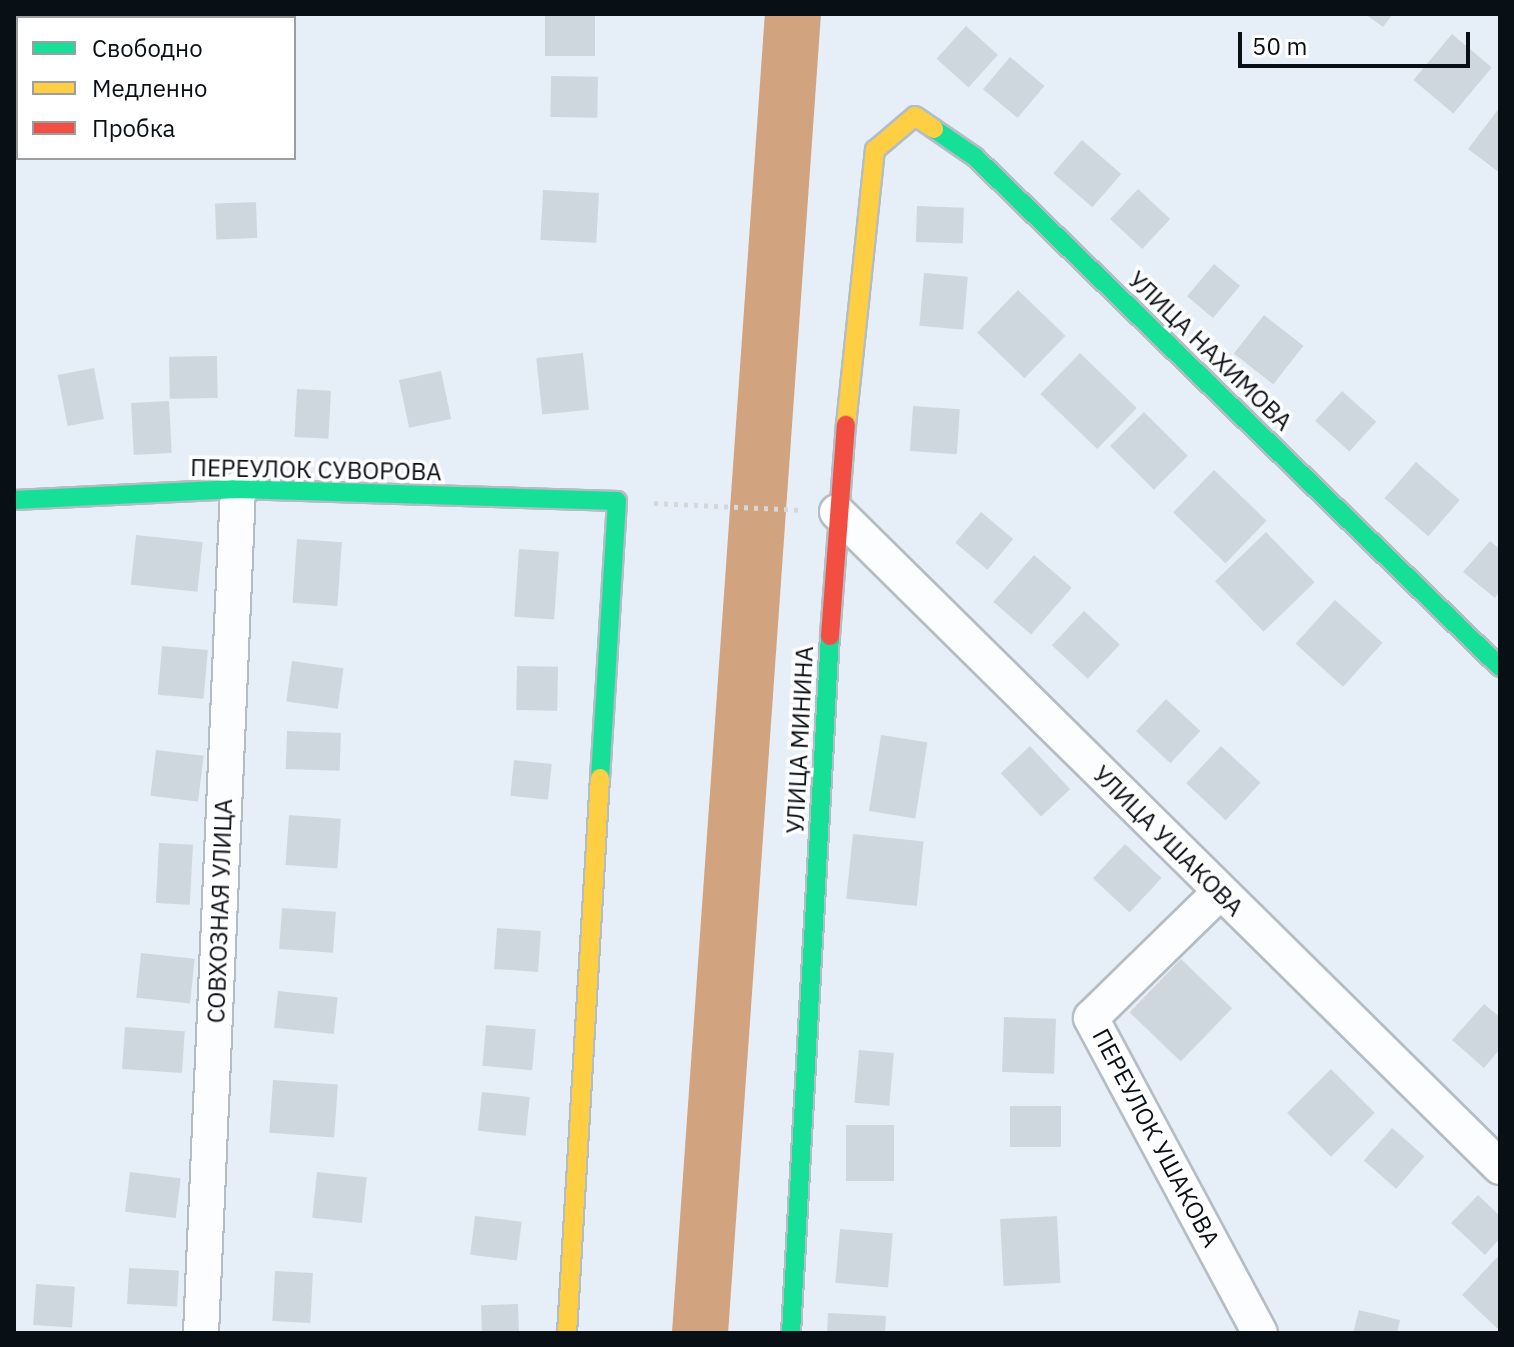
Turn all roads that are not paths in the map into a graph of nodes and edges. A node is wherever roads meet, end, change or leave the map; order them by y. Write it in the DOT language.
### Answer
graph roads {
  1 [pos="875,150"];
  2 [pos="238,489"];
  3 [pos="14,500"];
  4 [pos="837,512"];
  5 [pos="1500,667"];
  6 [pos="1220,892"];
  7 [pos="1500,1167"];
  8 [pos="201,1333"];
  9 [pos="567,1333"];
  10 [pos="791,1333"];
  11 [pos="1260,1333"];
  1 -- 4 [label="street, УЛИЦА МИНИНА"];
  1 -- 5 [label="street, УЛИЦА НАХИМОВА"];
  2 -- 3 [label="street, ПЕРЕУЛОК СУВОРОВА"];
  2 -- 8 [label="street, СОВХОЗНАЯ УЛИЦА"];
  2 -- 9 [label="street, ПЕРЕУЛОК СУВОРОВА"];
  4 -- 6 [label="street, УЛИЦА УШАКОВА"];
  4 -- 10 [label="street, УЛИЦА МИНИНА"];
  6 -- 7 [label="street, УЛИЦА УШАКОВА"];
  6 -- 11 [label="street, ПЕРЕУЛОК УШАКОВА"];
}
